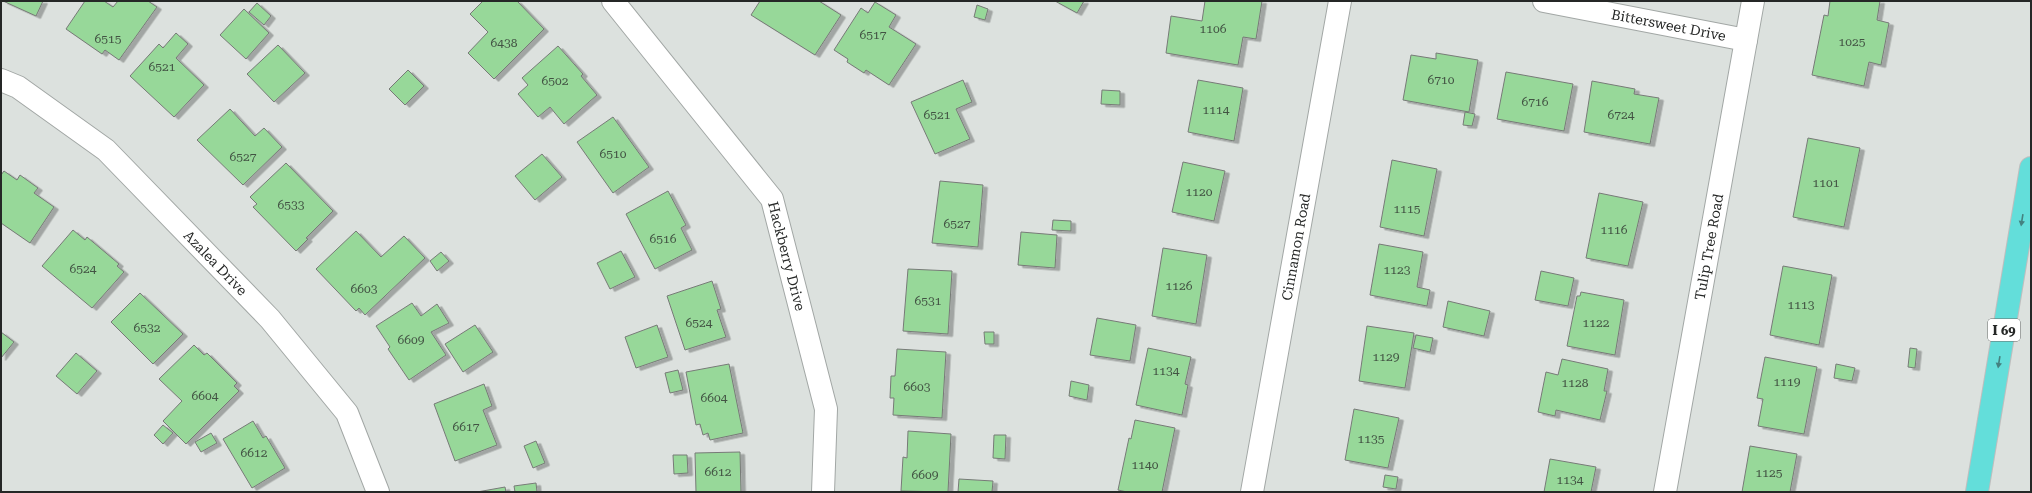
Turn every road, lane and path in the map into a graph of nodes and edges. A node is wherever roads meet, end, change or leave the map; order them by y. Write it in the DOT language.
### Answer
graph roads {
  1 [pos="613,1"];
  2 [pos="1340,1"];
  3 [pos="1544,1"];
  4 [pos="1753,1"];
  5 [pos="1746,40"];
  6 [pos="1,80"];
  7 [pos="2031,168"];
  8 [pos="378,492"];
  9 [pos="823,492"];
  10 [pos="1252,492"];
  11 [pos="1665,492"];
  12 [pos="1977,492"];
  1 -- 9 [label="street, Hackberry Drive"];
  2 -- 10 [label="street, Cinnamon Road"];
  3 -- 5 [label="street, Bittersweet Drive"];
  4 -- 5 [label="street, Tulip Tree Road"];
  5 -- 11 [label="street, Tulip Tree Road"];
  6 -- 8 [label="street, Azalea Drive"];
  7 -- 12 [label="highway, I 69, one-way"];
}
